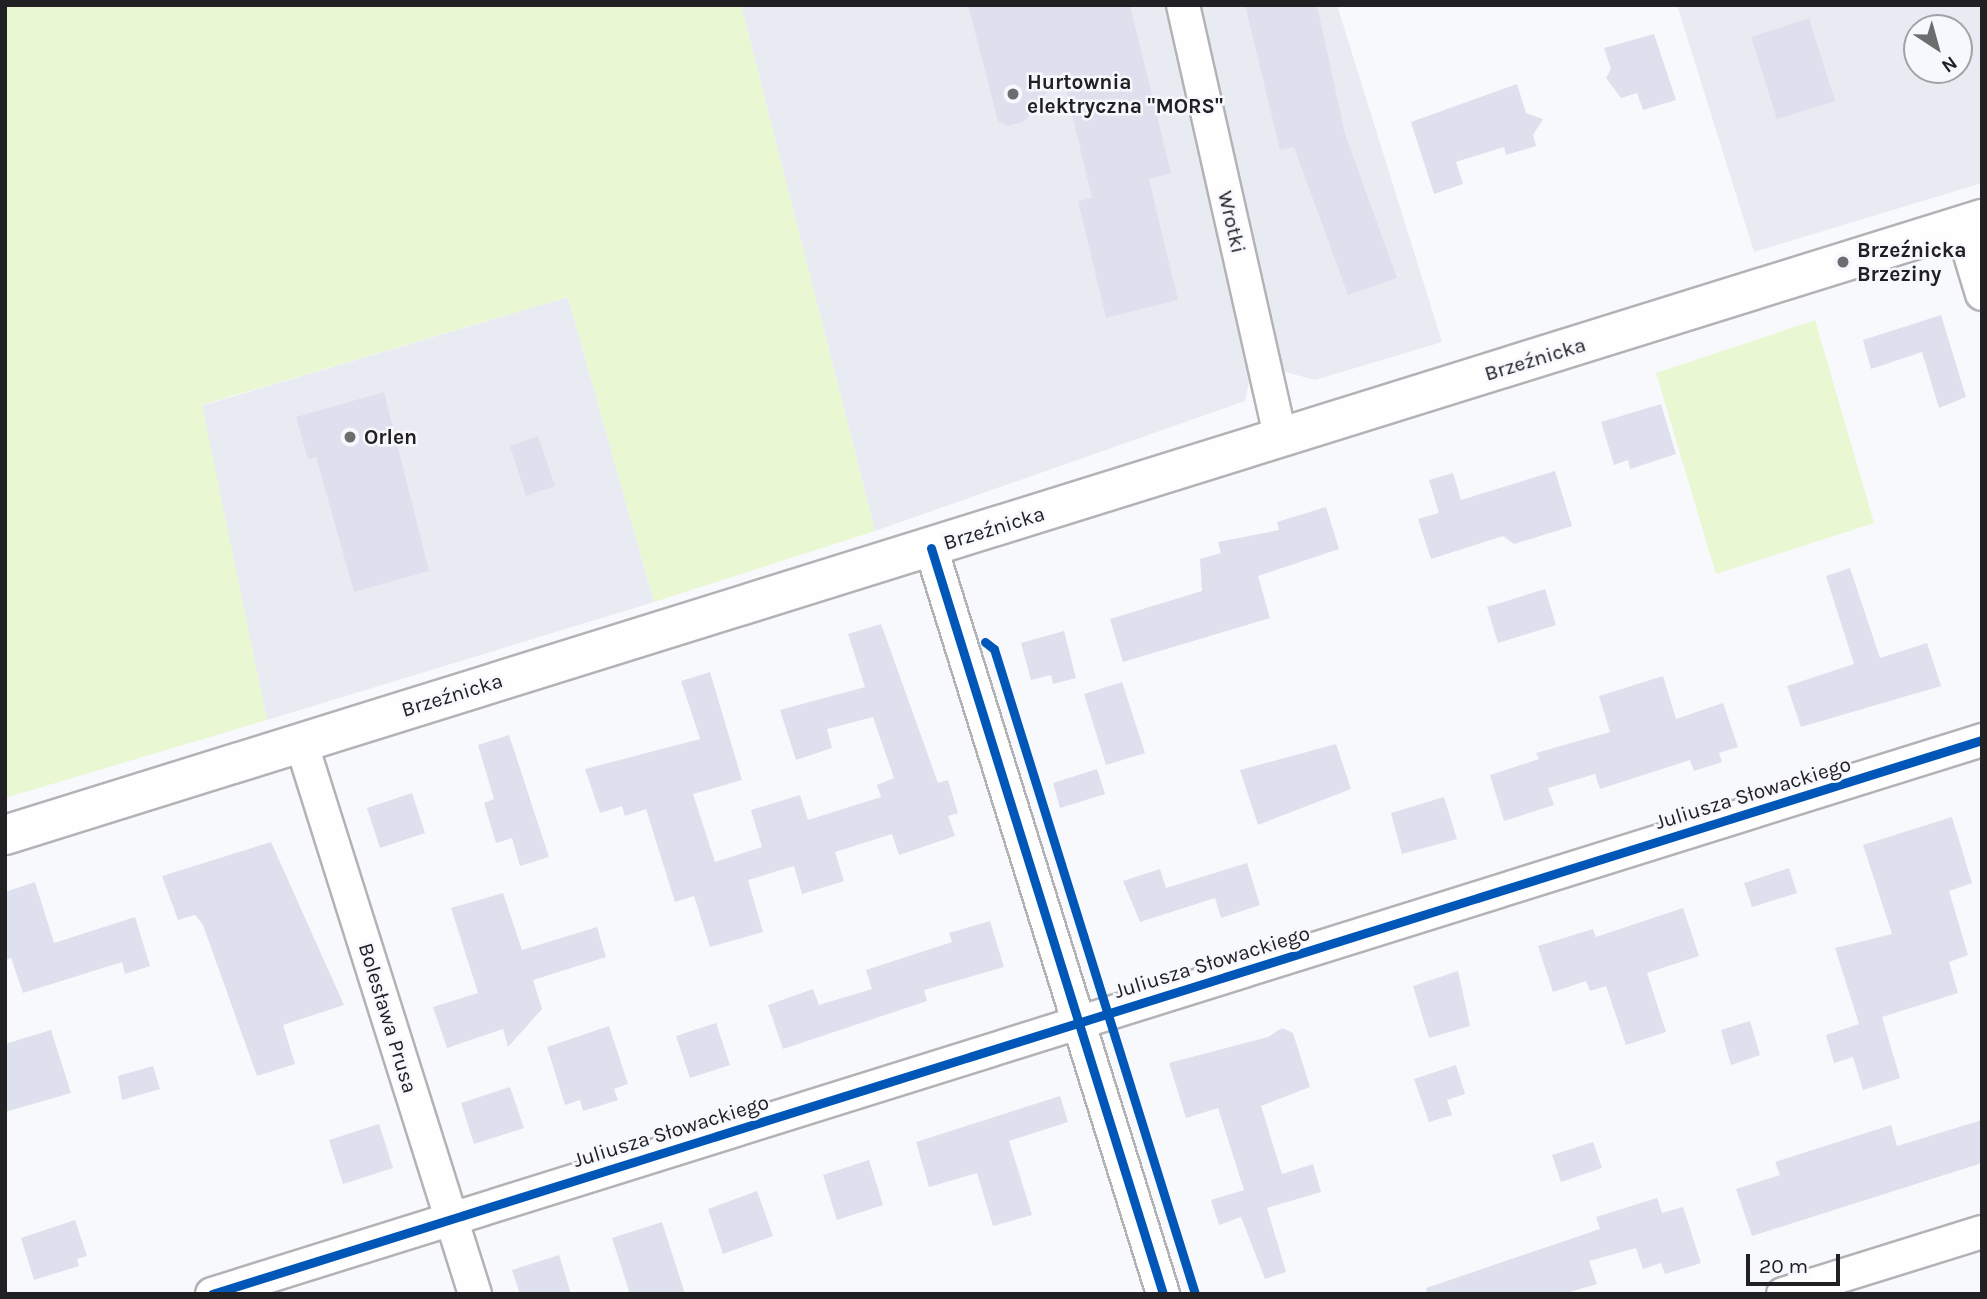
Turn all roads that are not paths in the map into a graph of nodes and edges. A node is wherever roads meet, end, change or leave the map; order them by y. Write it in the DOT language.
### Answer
graph roads {
  1 [pos="1183,5"];
  2 [pos="1971,222"];
  3 [pos="1982,294"];
  4 [pos="1281,439"];
  5 [pos="931,548"];
  6 [pos="1982,740"];
  7 [pos="302,742"];
  8 [pos="5,835"];
  9 [pos="1079,1023"];
  10 [pos="451,1218"];
  11 [pos="1982,1232"];
  12 [pos="212,1294"];
  13 [pos="475,1294"];
  14 [pos="1163,1294"];
  15 [pos="1783,1294"];
  1 -- 4 [label="street, Wrotki"];
  2 -- 3 [label="street"];
  2 -- 4 [label="main road, Brzeźnicka"];
  4 -- 5 [label="main road, Brzeźnicka"];
  5 -- 7 [label="main road, Brzeźnicka"];
  5 -- 9 [label="street"];
  6 -- 9 [label="street, Juliusza Słowackiego"];
  7 -- 8 [label="main road, Brzeźnicka"];
  7 -- 10 [label="street, Bolesława Prusa"];
  9 -- 10 [label="street, Juliusza Słowackiego"];
  9 -- 14 [label="street"];
  10 -- 12 [label="street, Juliusza Słowackiego"];
  10 -- 13 [label="street, Bolesława Prusa"];
  11 -- 15 [label="street"];
}
